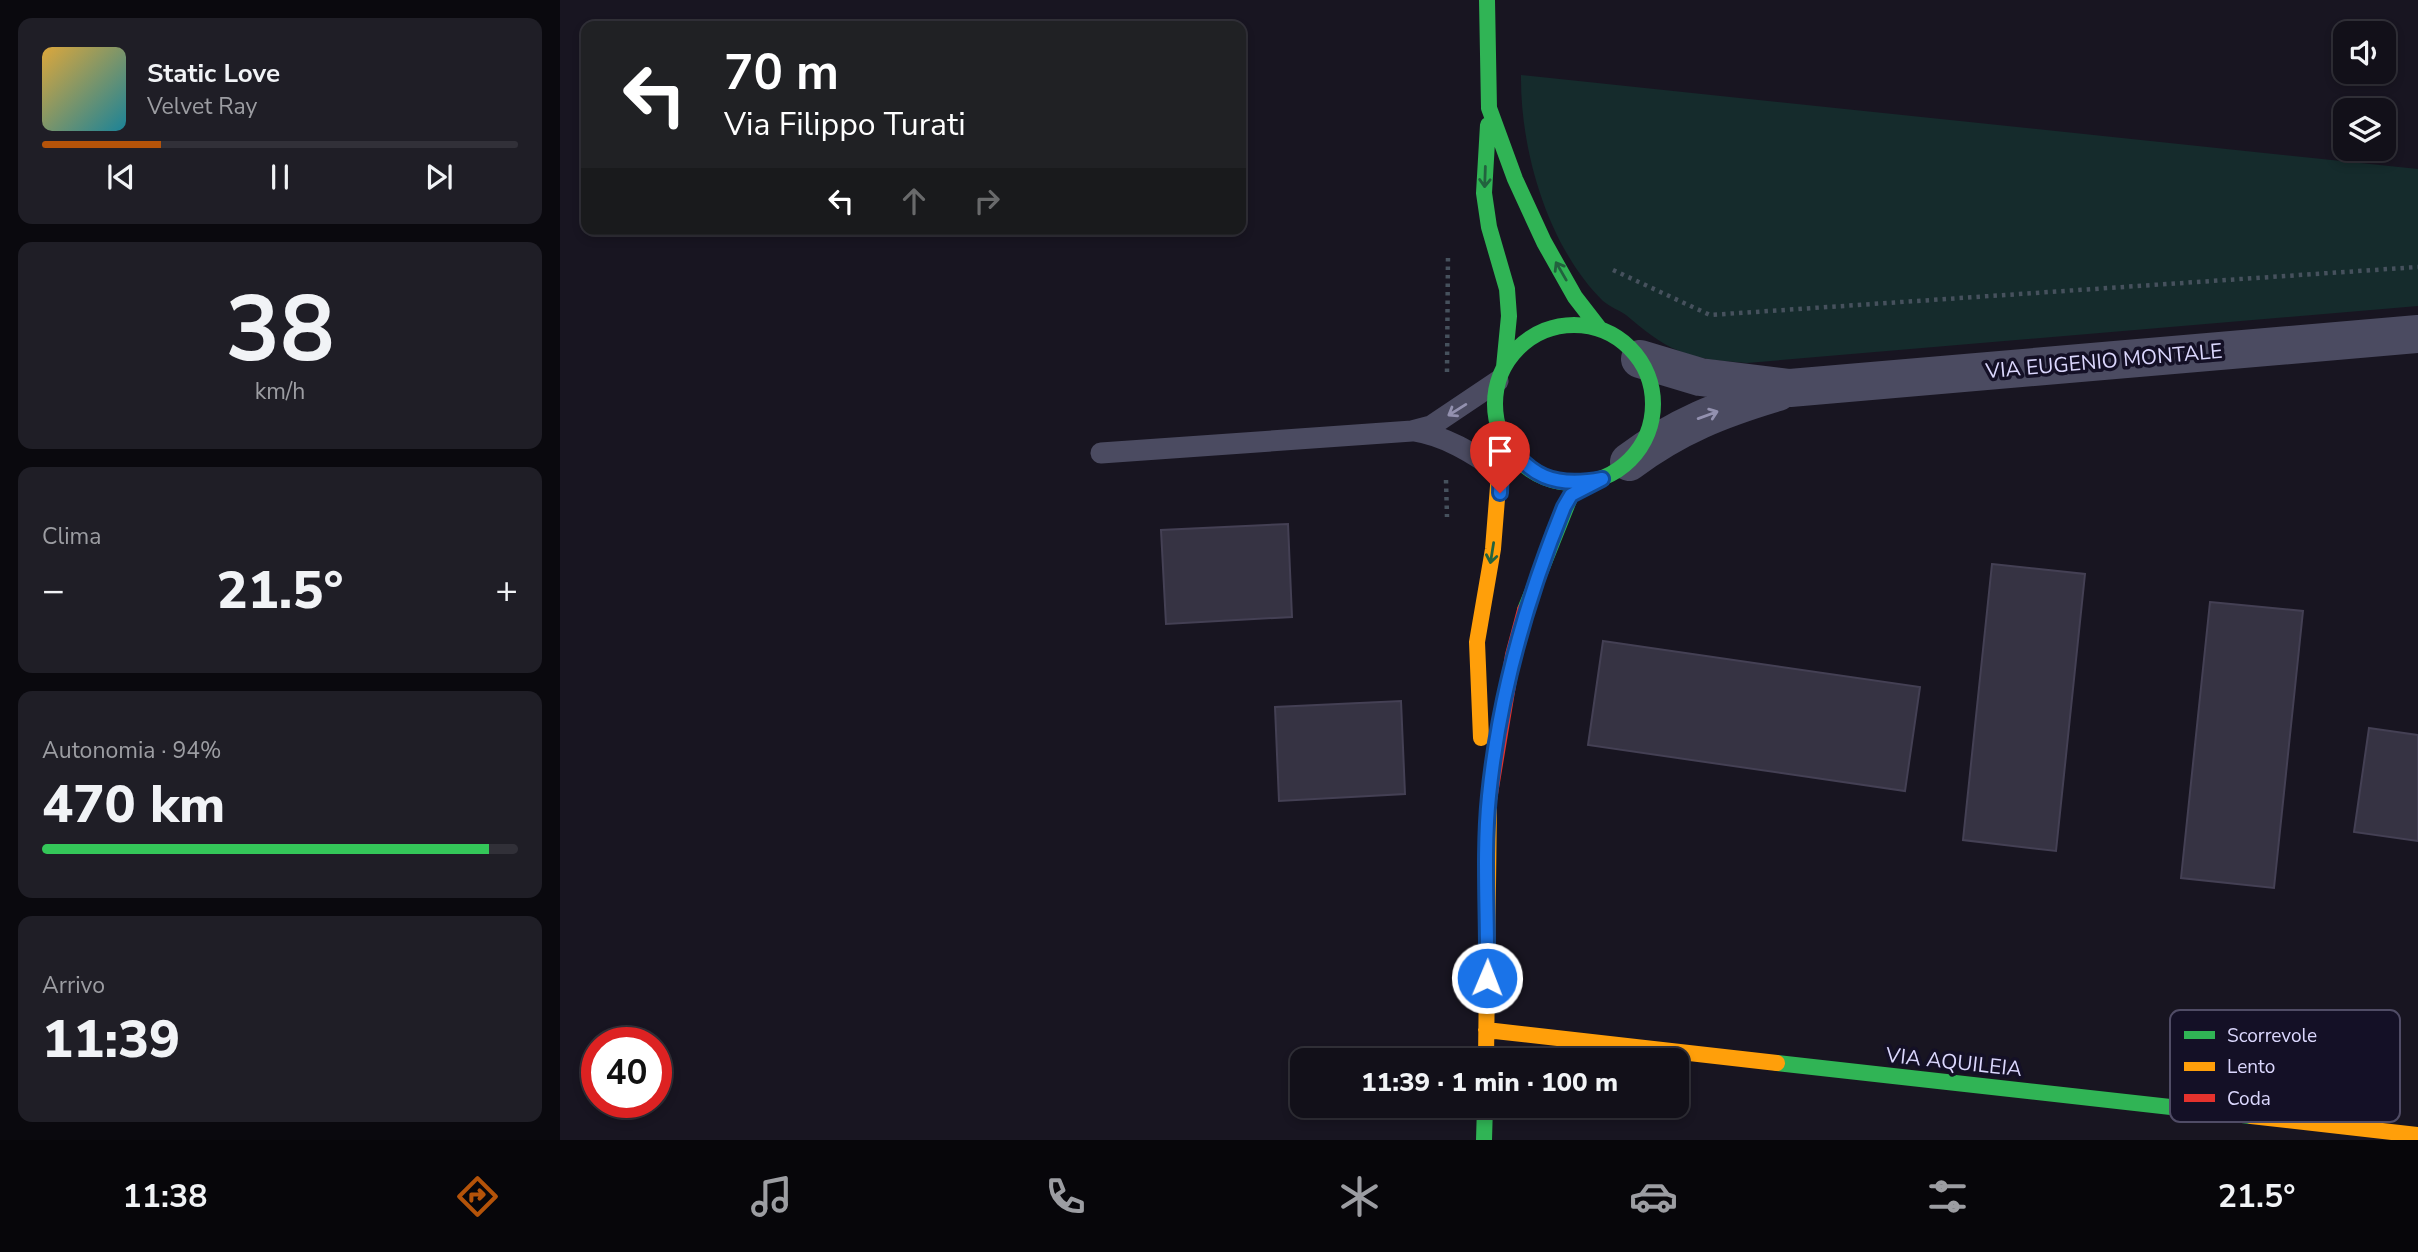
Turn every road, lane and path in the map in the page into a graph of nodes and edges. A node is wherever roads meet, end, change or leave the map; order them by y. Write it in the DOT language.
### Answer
graph roads {
  1 [pos="1487,0"];
  2 [pos="1489,108"];
  3 [pos="1605,267"];
  4 [pos="2418,267"];
  5 [pos="1599,328"];
  6 [pos="2418,334"];
  7 [pos="1640,359"];
  8 [pos="1501,374"];
  9 [pos="1790,388"];
  10 [pos="1412,431"];
  11 [pos="1502,436"];
  12 [pos="1101,453"];
  13 [pos="1616,470"];
  14 [pos="1499,471"];
  15 [pos="1489,796"];
  16 [pos="1486,1030"];
  17 [pos="1486,1048"];
  18 [pos="2170,1107"];
  19 [pos="1485,1118"];
  20 [pos="2303,1122"];
  21 [pos="2418,1135"];
  22 [pos="1485,1140"];
  1 -- 2 [label="street"];
  5 -- 2 [label="street, one-way"];
  2 -- 8 [label="street, one-way"];
  3 -- 4 [label="path"];
  5 -- 7 [label="street"];
  5 -- 8 [label="street"];
  6 -- 9 [label="street, VIA EUGENIO MONTALE"];
  7 -- 9 [label="street"];
  7 -- 13 [label="street"];
  8 -- 10 [label="lane, one-way"];
  8 -- 11 [label="street"];
  13 -- 9 [label="street, one-way"];
  10 -- 12 [label="lane"];
  10 -- 14 [label="lane"];
  11 -- 13 [label="street"];
  11 -- 14 [label="street"];
  13 -- 15 [label="street"];
  14 -- 15 [label="street, one-way"];
  15 -- 16 [label="street"];
  16 -- 17 [label="street"];
  16 -- 18 [label="street, VIA AQUILEIA"];
  19 -- 22 [label="street"];
  20 -- 21 [label="street, VIA AQUILEIA"];
}
